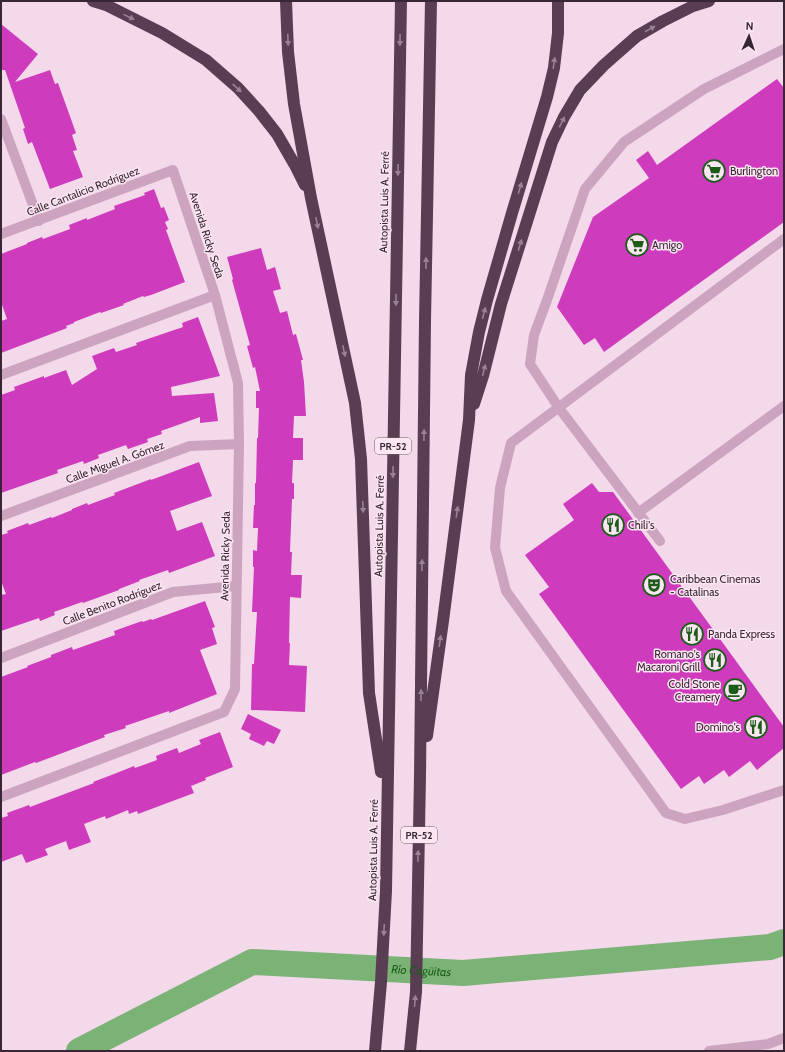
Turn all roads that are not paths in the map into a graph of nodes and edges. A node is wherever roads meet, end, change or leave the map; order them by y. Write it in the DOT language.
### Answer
graph roads {
  1 [pos="93,1"];
  2 [pos="286,1"];
  3 [pos="401,1"];
  4 [pos="431,1"];
  5 [pos="558,1"];
  6 [pos="709,1"];
  7 [pos="784,50"];
  8 [pos="1,119"];
  9 [pos="173,170"];
  10 [pos="311,198"];
  11 [pos="38,221"];
  12 [pos="1,234"];
  13 [pos="784,239"];
  14 [pos="215,295"];
  15 [pos="1,375"];
  16 [pos="784,406"];
  17 [pos="559,408"];
  18 [pos="469,420"];
  19 [pos="239,444"];
  20 [pos="638,513"];
  21 [pos="1,516"];
  22 [pos="660,542"];
  23 [pos="236,586"];
  24 [pos="1,658"];
  25 [pos="420,776"];
  26 [pos="784,790"];
  27 [pos="1,797"];
  28 [pos="386,807"];
  29 [pos="784,1038"];
  30 [pos="411,1046"];
  31 [pos="375,1047"];
  32 [pos="709,1051"];
  1 -- 10 [label="highway, one-way"];
  2 -- 10 [label="highway, one-way"];
  3 -- 28 [label="highway, Autopista Luis A. Ferré / PR-52, one-way"];
  25 -- 4 [label="highway, PR-52, one-way"];
  18 -- 5 [label="highway, one-way"];
  18 -- 6 [label="highway, one-way"];
  7 -- 17 [label="street"];
  8 -- 11 [label="street"];
  9 -- 11 [label="street, Calle Cantalicio Rodríguez"];
  9 -- 14 [label="street, Avenida Ricky Seda"];
  10 -- 28 [label="highway, one-way"];
  11 -- 12 [label="street, Calle Cantalicio Rodríguez"];
  13 -- 17 [label="street"];
  14 -- 15 [label="street"];
  14 -- 19 [label="street, Avenida Ricky Seda"];
  16 -- 20 [label="street"];
  17 -- 20 [label="street"];
  17 -- 26 [label="street"];
  25 -- 18 [label="highway, one-way"];
  19 -- 21 [label="street, Calle Miguel A. Gómez"];
  19 -- 23 [label="street, Avenida Ricky Seda"];
  20 -- 22 [label="street"];
  23 -- 24 [label="street, Calle Benito Rodríguez"];
  23 -- 27 [label="street, Avenida Ricky Seda"];
  30 -- 25 [label="highway, PR-52, one-way"];
  28 -- 31 [label="highway, Autopista Luis A. Ferré / PR-52, one-way"];
  29 -- 32 [label="street"];
}
